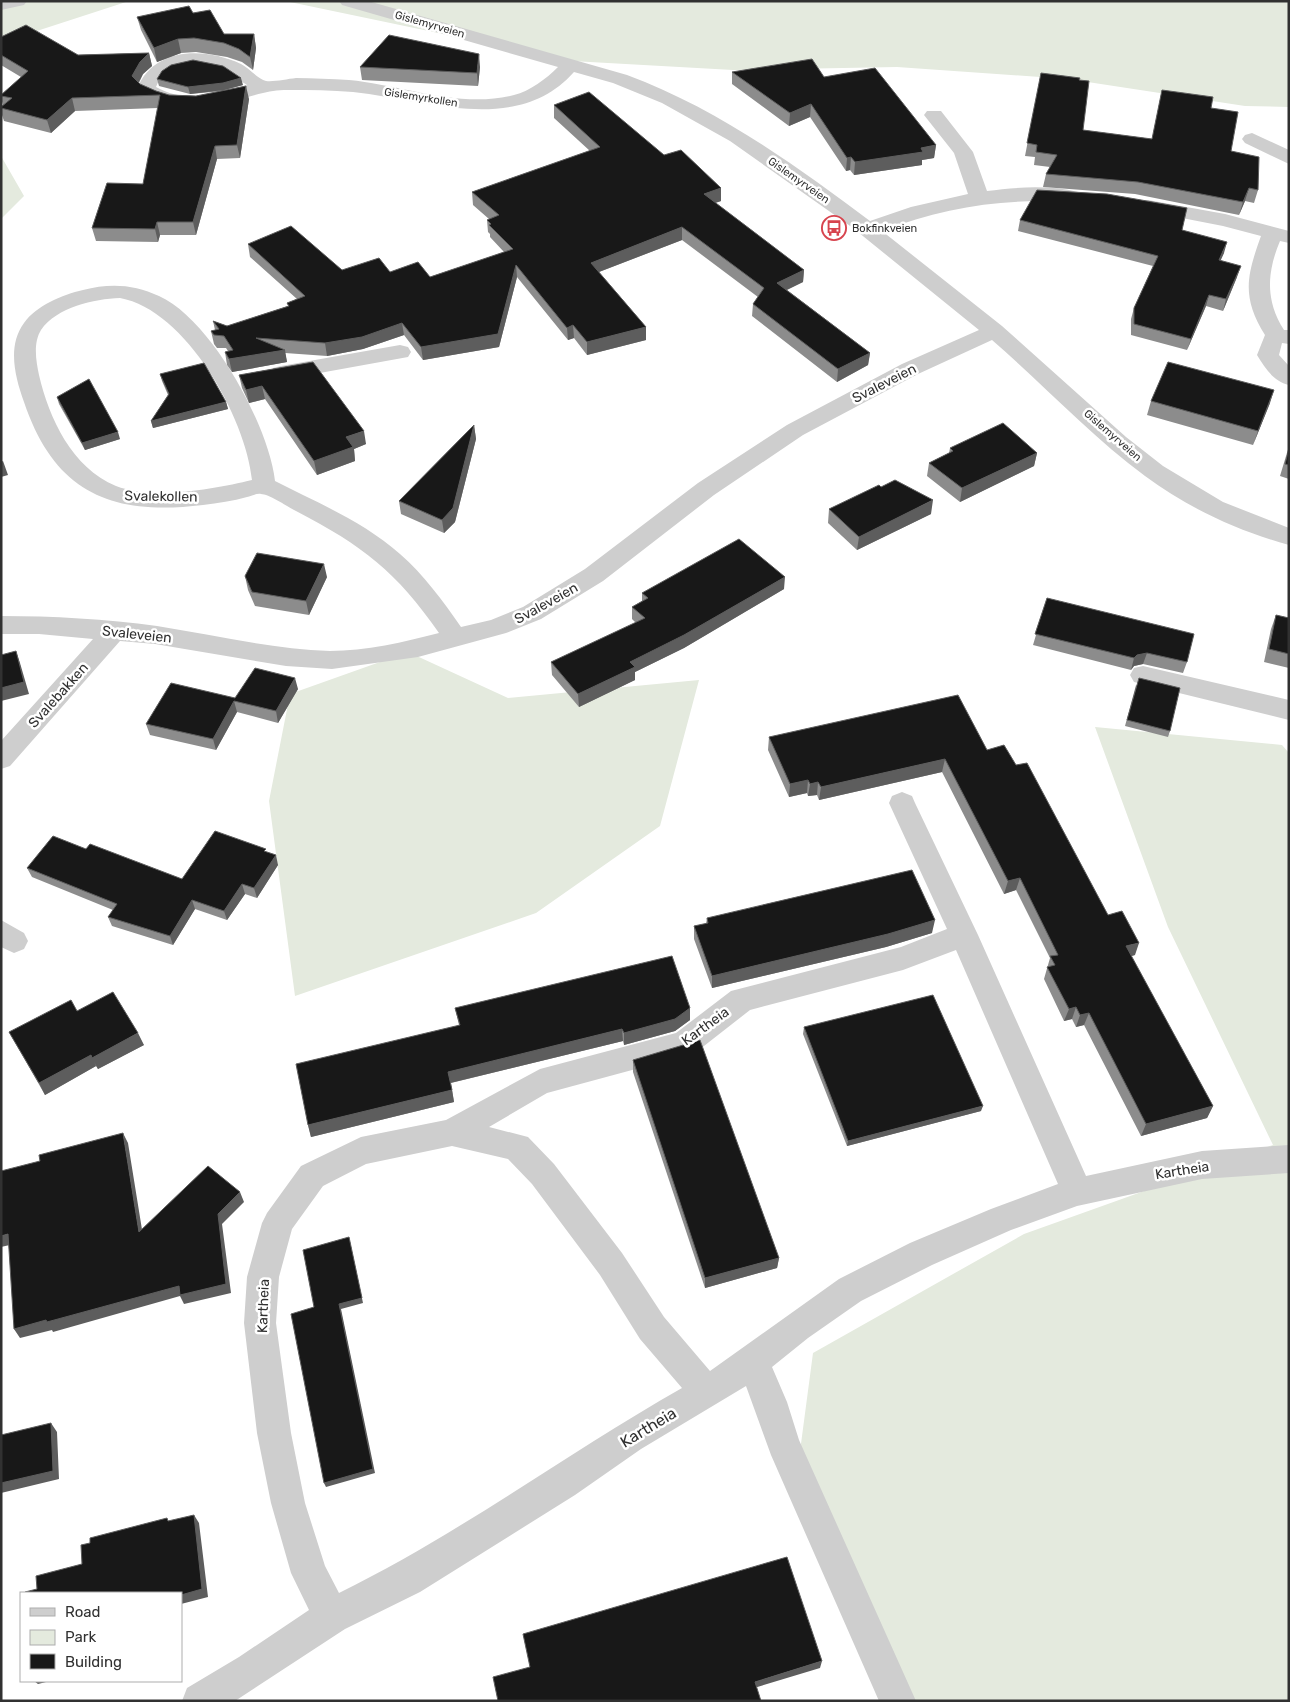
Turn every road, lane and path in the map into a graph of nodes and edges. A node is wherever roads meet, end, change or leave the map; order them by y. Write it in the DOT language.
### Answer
graph roads {
  1 [pos="18,1"];
  2 [pos="348,1"];
  3 [pos="1,5"];
  4 [pos="570,65"];
  5 [pos="260,87"];
  6 [pos="934,115"];
  7 [pos="1252,139"];
  8 [pos="1289,158"];
  9 [pos="979,196"];
  10 [pos="1093,198"];
  11 [pos="1131,203"];
  12 [pos="868,228"];
  13 [pos="1280,236"];
  14 [pos="994,331"];
  15 [pos="1283,336"];
  16 [pos="400,352"];
  17 [pos="1289,378"];
  18 [pos="245,379"];
  19 [pos="264,485"];
  20 [pos="1289,537"];
  21 [pos="1,625"];
  22 [pos="114,632"];
  23 [pos="455,638"];
  24 [pos="1143,675"];
  25 [pos="1289,710"];
  26 [pos="1,759"];
  27 [pos="902,803"];
  28 [pos="964,935"];
  29 [pos="452,1132"];
  30 [pos="1289,1159"];
  31 [pos="1076,1192"];
  32 [pos="753,1362"];
  33 [pos="707,1392"];
  34 [pos="332,1616"];
  35 [pos="200,1701"];
  36 [pos="898,1701"];
  1 -- 3 [label="street"];
  2 -- 4 [label="street, Gislemyrveien"];
  4 -- 5 [label="street, Gislemyrkollen"];
  4 -- 12 [label="street, Gislemyrveien"];
  5 -- 5 [label="street, Gislemyrkollen"];
  6 -- 9 [label="street"];
  7 -- 8 [label="street"];
  9 -- 10 [label="street"];
  9 -- 12 [label="street"];
  11 -- 13 [label="street"];
  12 -- 14 [label="street, Gislemyrveien"];
  13 -- 15 [label="street"];
  14 -- 20 [label="street, Gislemyrveien"];
  14 -- 23 [label="street, Svaleveien"];
  15 -- 17 [label="street"];
  16 -- 18 [label="street"];
  18 -- 19 [label="street, Svalekollen"];
  18 -- 19 [label="street, Svalekollen"];
  19 -- 23 [label="street"];
  21 -- 22 [label="street, Svaleveien"];
  22 -- 23 [label="street, Svaleveien"];
  22 -- 26 [label="street, Svalebakken"];
  24 -- 25 [label="street"];
  27 -- 28 [label="street"];
  28 -- 29 [label="street, Kartheia"];
  28 -- 31 [label="street"];
  29 -- 33 [label="street, Kartheia"];
  29 -- 34 [label="street, Kartheia"];
  30 -- 31 [label="street, Kartheia"];
  31 -- 32 [label="street, Kartheia"];
  32 -- 33 [label="street, Kartheia"];
  32 -- 36 [label="street"];
  33 -- 34 [label="street, Kartheia"];
  34 -- 35 [label="street, Kartheia"];
}
